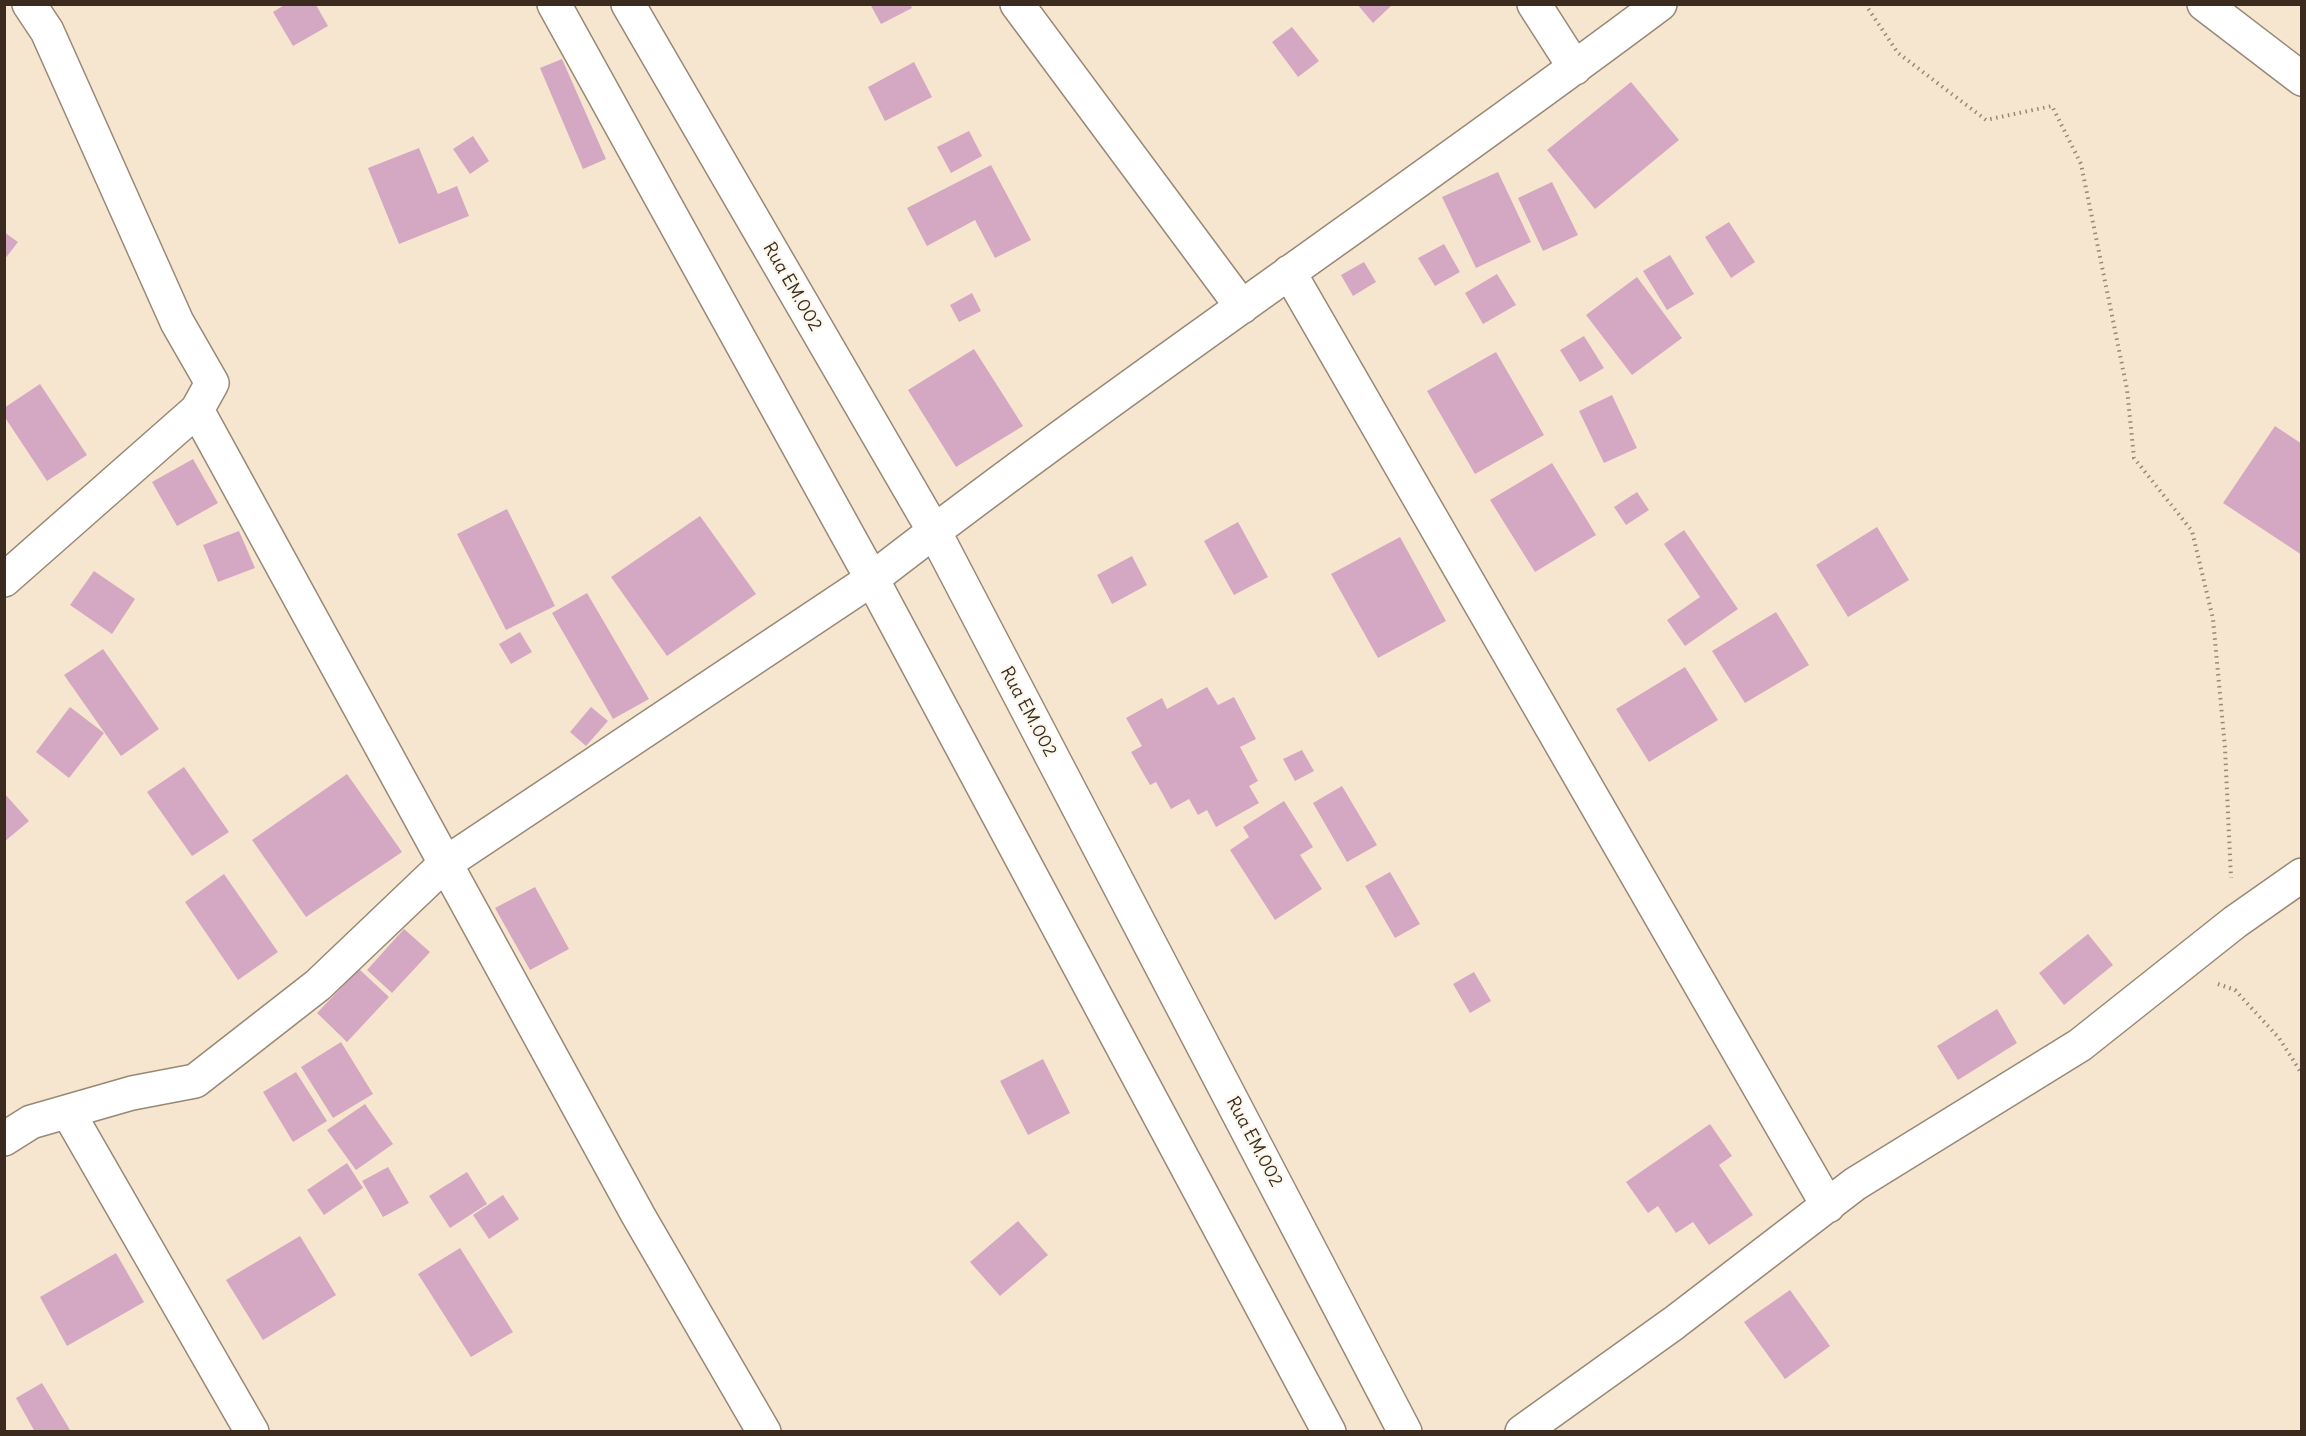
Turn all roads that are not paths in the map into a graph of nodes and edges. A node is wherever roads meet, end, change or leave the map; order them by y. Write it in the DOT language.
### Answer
graph roads {
  1 [pos="29,4"];
  2 [pos="554,4"];
  3 [pos="628,4"];
  4 [pos="1017,4"];
  5 [pos="1534,4"];
  6 [pos="1660,4"];
  7 [pos="2204,4"];
  8 [pos="1575,68"];
  9 [pos="2301,79"];
  10 [pos="1289,272"];
  11 [pos="1242,307"];
  12 [pos="197,410"];
  13 [pos="934,531"];
  14 [pos="872,579"];
  15 [pos="4,580"];
  16 [pos="446,863"];
  17 [pos="2301,875"];
  18 [pos="68,1112"];
  19 [pos="4,1139"];
  20 [pos="1828,1206"];
  21 [pos="252,1431"];
  22 [pos="764,1431"];
  23 [pos="1329,1431"];
  24 [pos="1405,1431"];
  25 [pos="1522,1431"];
  1 -- 12 [label="street"];
  2 -- 14 [label="street"];
  3 -- 13 [label="street, Rua EM.002"];
  4 -- 11 [label="street"];
  5 -- 8 [label="street"];
  6 -- 8 [label="street"];
  7 -- 9 [label="street"];
  8 -- 10 [label="street"];
  10 -- 11 [label="street"];
  10 -- 20 [label="street"];
  11 -- 13 [label="street"];
  12 -- 15 [label="street"];
  12 -- 16 [label="street"];
  13 -- 14 [label="street"];
  13 -- 24 [label="street, Rua EM.002"];
  14 -- 16 [label="street"];
  14 -- 23 [label="street"];
  16 -- 18 [label="street"];
  16 -- 22 [label="street"];
  17 -- 20 [label="street"];
  18 -- 19 [label="street"];
  18 -- 21 [label="street"];
  20 -- 25 [label="street"];
}
